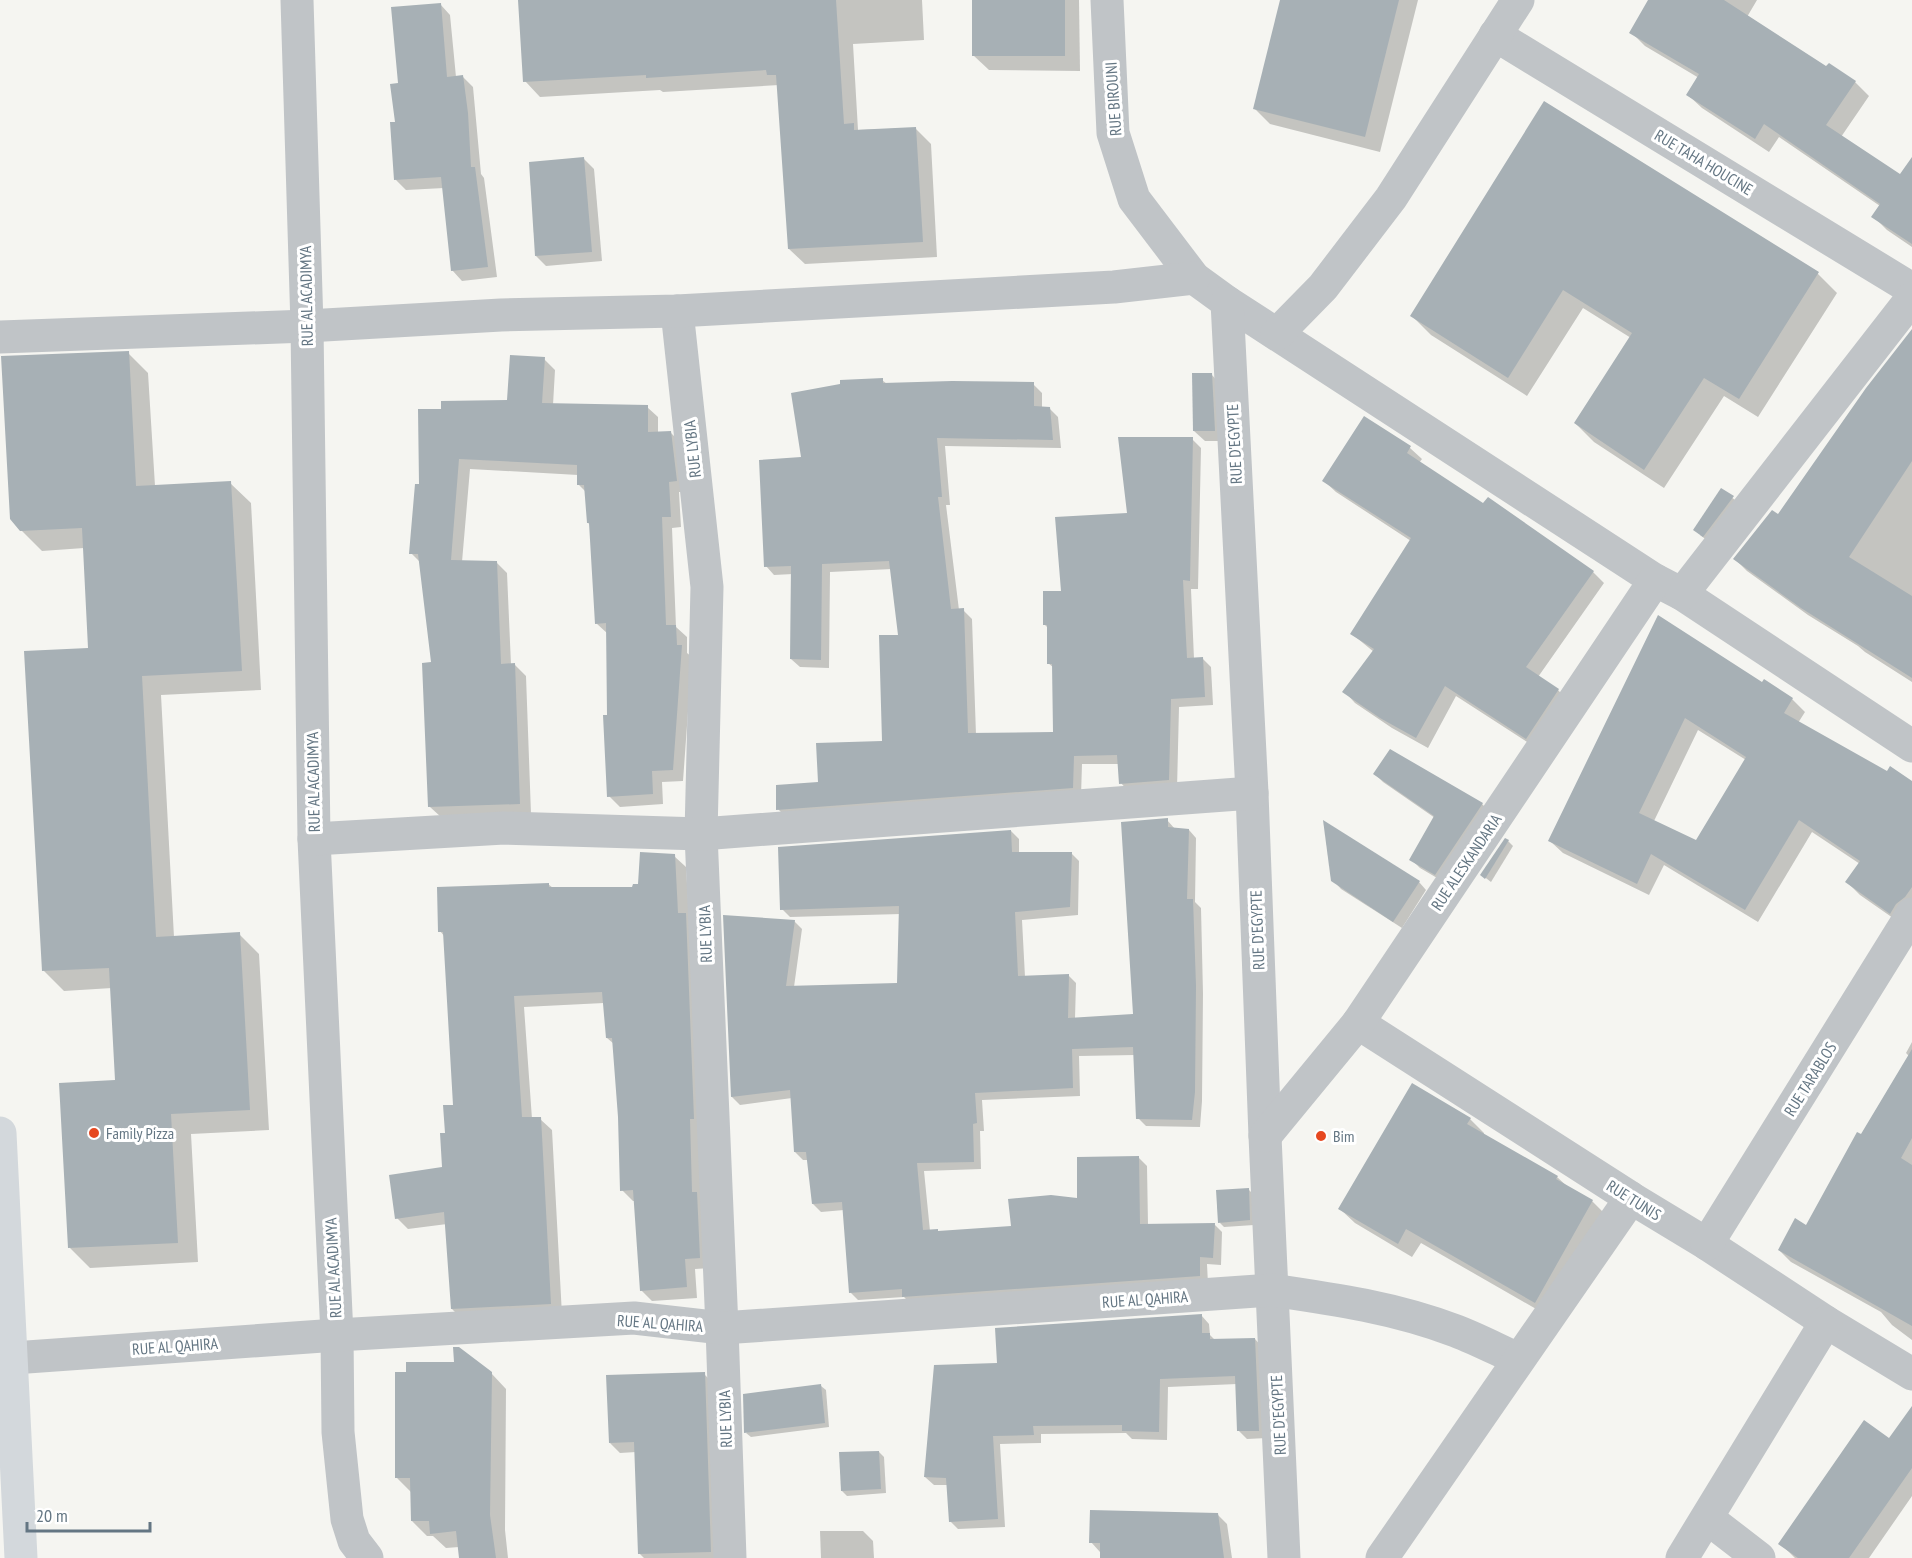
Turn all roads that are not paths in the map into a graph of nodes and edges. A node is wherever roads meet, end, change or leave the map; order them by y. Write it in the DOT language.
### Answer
graph roads {
  1 [pos="297,0"];
  2 [pos="1107,0"];
  3 [pos="1518,0"];
  4 [pos="1496,35"];
  5 [pos="1194,278"];
  6 [pos="1912,289"];
  7 [pos="1912,298"];
  8 [pos="1227,302"];
  9 [pos="677,311"];
  10 [pos="307,326"];
  11 [pos="1277,334"];
  12 [pos="0,337"];
  13 [pos="1668,587"];
  14 [pos="1912,746"];
  15 [pos="1252,794"];
  16 [pos="701,834"];
  17 [pos="314,839"];
  18 [pos="1912,914"];
  19 [pos="1358,1023"];
  20 [pos="0,1133"];
  21 [pos="1265,1136"];
  22 [pos="1631,1198"];
  23 [pos="1707,1244"];
  24 [pos="1272,1290"];
  25 [pos="1826,1322"];
  26 [pos="722,1328"];
  27 [pos="337,1335"];
  28 [pos="13,1358"];
  29 [pos="1518,1359"];
  30 [pos="1912,1374"];
  31 [pos="1707,1518"];
  32 [pos="21,1558"];
  33 [pos="367,1558"];
  34 [pos="730,1558"];
  35 [pos="1284,1558"];
  36 [pos="1382,1558"];
  37 [pos="1682,1558"];
  38 [pos="1759,1558"];
  1 -- 10 [label="street, RUE AL ACADIMYA"];
  2 -- 5 [label="street, RUE BIROUNI"];
  3 -- 4 [label="street"];
  4 -- 6 [label="street, RUE TAHA HOUCINE"];
  4 -- 11 [label="street"];
  5 -- 8 [label="street, RUE BIROUNI"];
  5 -- 9 [label="street"];
  7 -- 13 [label="street, RUE ALESKANDARIA"];
  8 -- 11 [label="street, RUE BIROUNI"];
  8 -- 15 [label="street, RUE D'EGYPTE"];
  9 -- 10 [label="street"];
  9 -- 16 [label="street, RUE LYBIA"];
  10 -- 12 [label="street"];
  10 -- 17 [label="street, RUE AL ACADIMYA"];
  11 -- 13 [label="street, RUE BIROUNI"];
  13 -- 14 [label="street, RUE BIROUNI"];
  13 -- 19 [label="street, RUE ALESKANDARIA"];
  15 -- 16 [label="street"];
  15 -- 21 [label="street, RUE D'EGYPTE"];
  16 -- 17 [label="street"];
  16 -- 26 [label="street, RUE LYBIA"];
  17 -- 27 [label="street, RUE AL ACADIMYA"];
  18 -- 23 [label="street, RUE TARABLOS"];
  19 -- 21 [label="street, RUE ALESKANDARIA"];
  19 -- 22 [label="street, RUE TUNIS"];
  20 -- 28 [label="main road"];
  21 -- 24 [label="street, RUE D'EGYPTE"];
  22 -- 23 [label="street, RUE TUNIS"];
  22 -- 29 [label="street"];
  23 -- 25 [label="street, RUE TUNIS"];
  24 -- 26 [label="street, RUE AL QAHIRA"];
  24 -- 29 [label="street, RUE AL QAHIRA"];
  24 -- 35 [label="street, RUE D'EGYPTE"];
  25 -- 30 [label="street, RUE TUNIS"];
  25 -- 31 [label="street"];
  26 -- 27 [label="street, RUE AL QAHIRA"];
  26 -- 34 [label="street, RUE LYBIA"];
  27 -- 28 [label="street, RUE AL QAHIRA"];
  27 -- 33 [label="street, RUE AL ACADIMYA"];
  28 -- 32 [label="main road"];
  29 -- 36 [label="street"];
  31 -- 37 [label="street"];
  31 -- 38 [label="street"];
}
